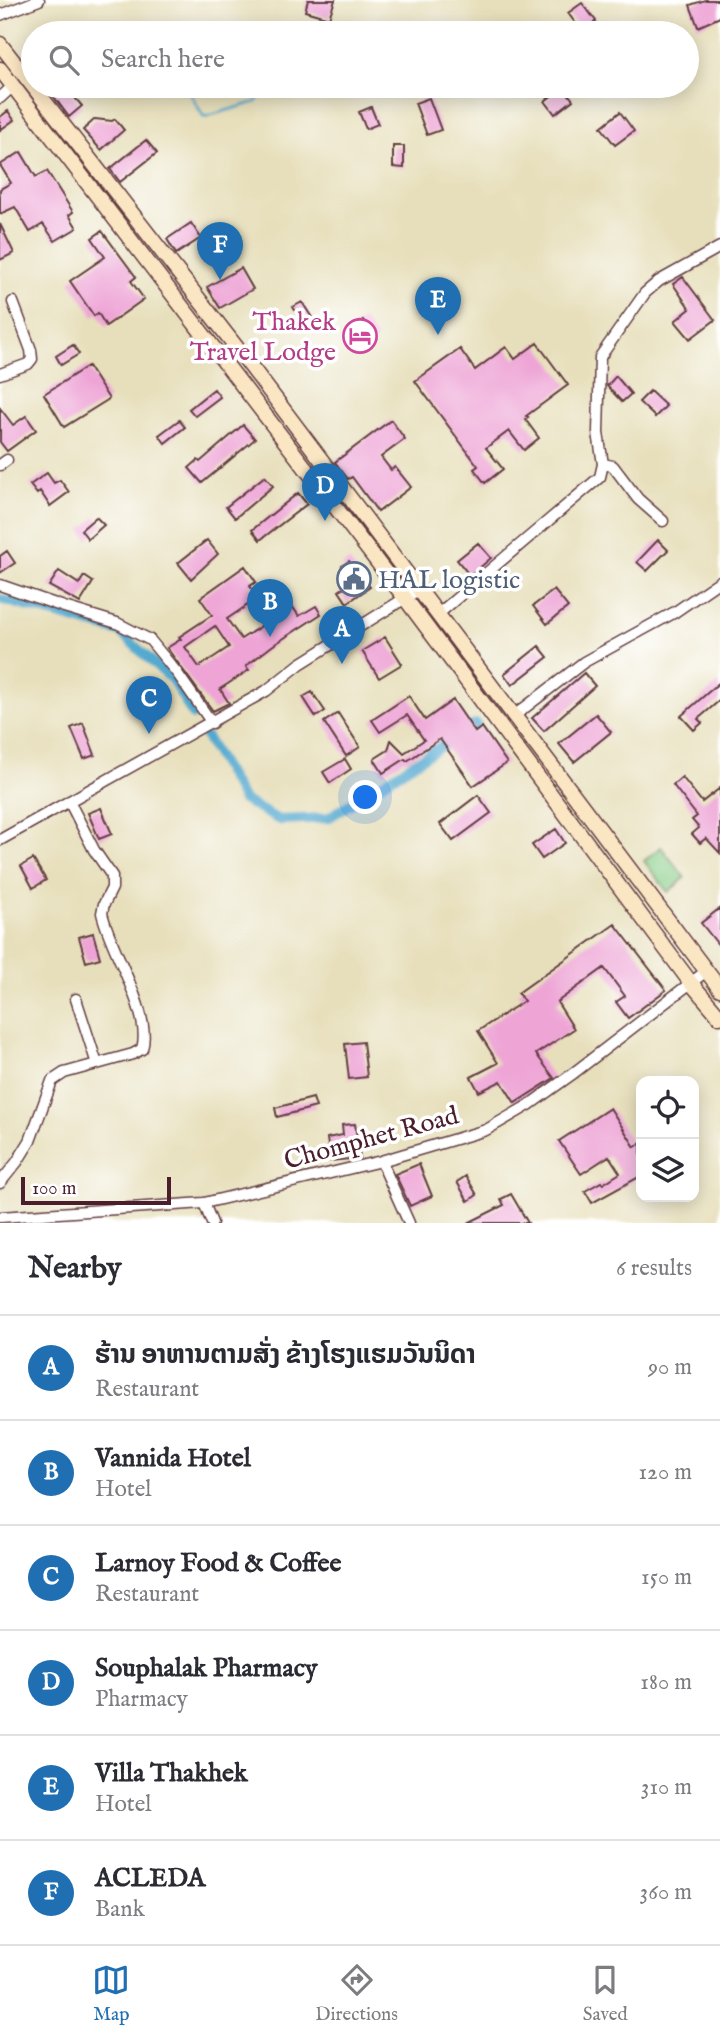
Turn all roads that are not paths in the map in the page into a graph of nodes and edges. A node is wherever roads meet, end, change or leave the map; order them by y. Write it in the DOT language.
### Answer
graph roads {
  1 [pos="39,0"];
  2 [pos="0,15"];
  3 [pos="0,44"];
  4 [pos="0,69"];
  5 [pos="21,71"];
  6 [pos="13,86"];
  7 [pos="21,96"];
  8 [pos="0,98"];
  9 [pos="22,98"];
  10 [pos="42,98"];
  11 [pos="720,247"];
  12 [pos="13,302"];
  13 [pos="0,374"];
  14 [pos="603,464"];
  15 [pos="663,521"];
  16 [pos="720,581"];
  17 [pos="0,585"];
  18 [pos="412,594"];
  19 [pos="437,615"];
  20 [pos="514,716"];
  21 [pos="212,723"];
  22 [pos="69,801"];
  23 [pos="0,840"];
  24 [pos="705,972"];
  25 [pos="691,982"];
  26 [pos="720,989"];
  27 [pos="76,999"];
  28 [pos="720,1017"];
  29 [pos="97,1064"];
  30 [pos="381,1161"];
  31 [pos="0,1183"];
  32 [pos="204,1203"];
  33 [pos="0,1217"];
  34 [pos="212,1223"];
  35 [pos="409,1223"];
  1 -- 2 [label="street"];
  3 -- 5 [label="main road"];
  4 -- 6 [label="main road"];
  6 -- 7 [label="main road"];
  6 -- 8 [label="street"];
  9 -- 18 [label="main road"];
  10 -- 18 [label="main road"];
  11 -- 14 [label="street"];
  12 -- 13 [label="street"];
  14 -- 15 [label="street"];
  14 -- 19 [label="street"];
  16 -- 20 [label="street"];
  17 -- 21 [label="street"];
  18 -- 19 [label="main road"];
  18 -- 21 [label="street"];
  18 -- 25 [label="main road"];
  19 -- 20 [label="main road"];
  20 -- 24 [label="main road"];
  21 -- 22 [label="street"];
  22 -- 23 [label="street"];
  22 -- 29 [label="street"];
  24 -- 25 [label="street, Chomphet Road"];
  24 -- 26 [label="main road"];
  25 -- 28 [label="main road"];
  25 -- 30 [label="street, Chomphet Road"];
  27 -- 29 [label="street"];
  29 -- 31 [label="street"];
  30 -- 32 [label="street, Chomphet Road"];
  30 -- 35 [label="street"];
  32 -- 33 [label="street, Chomphet Road"];
  32 -- 34 [label="street"];
}
